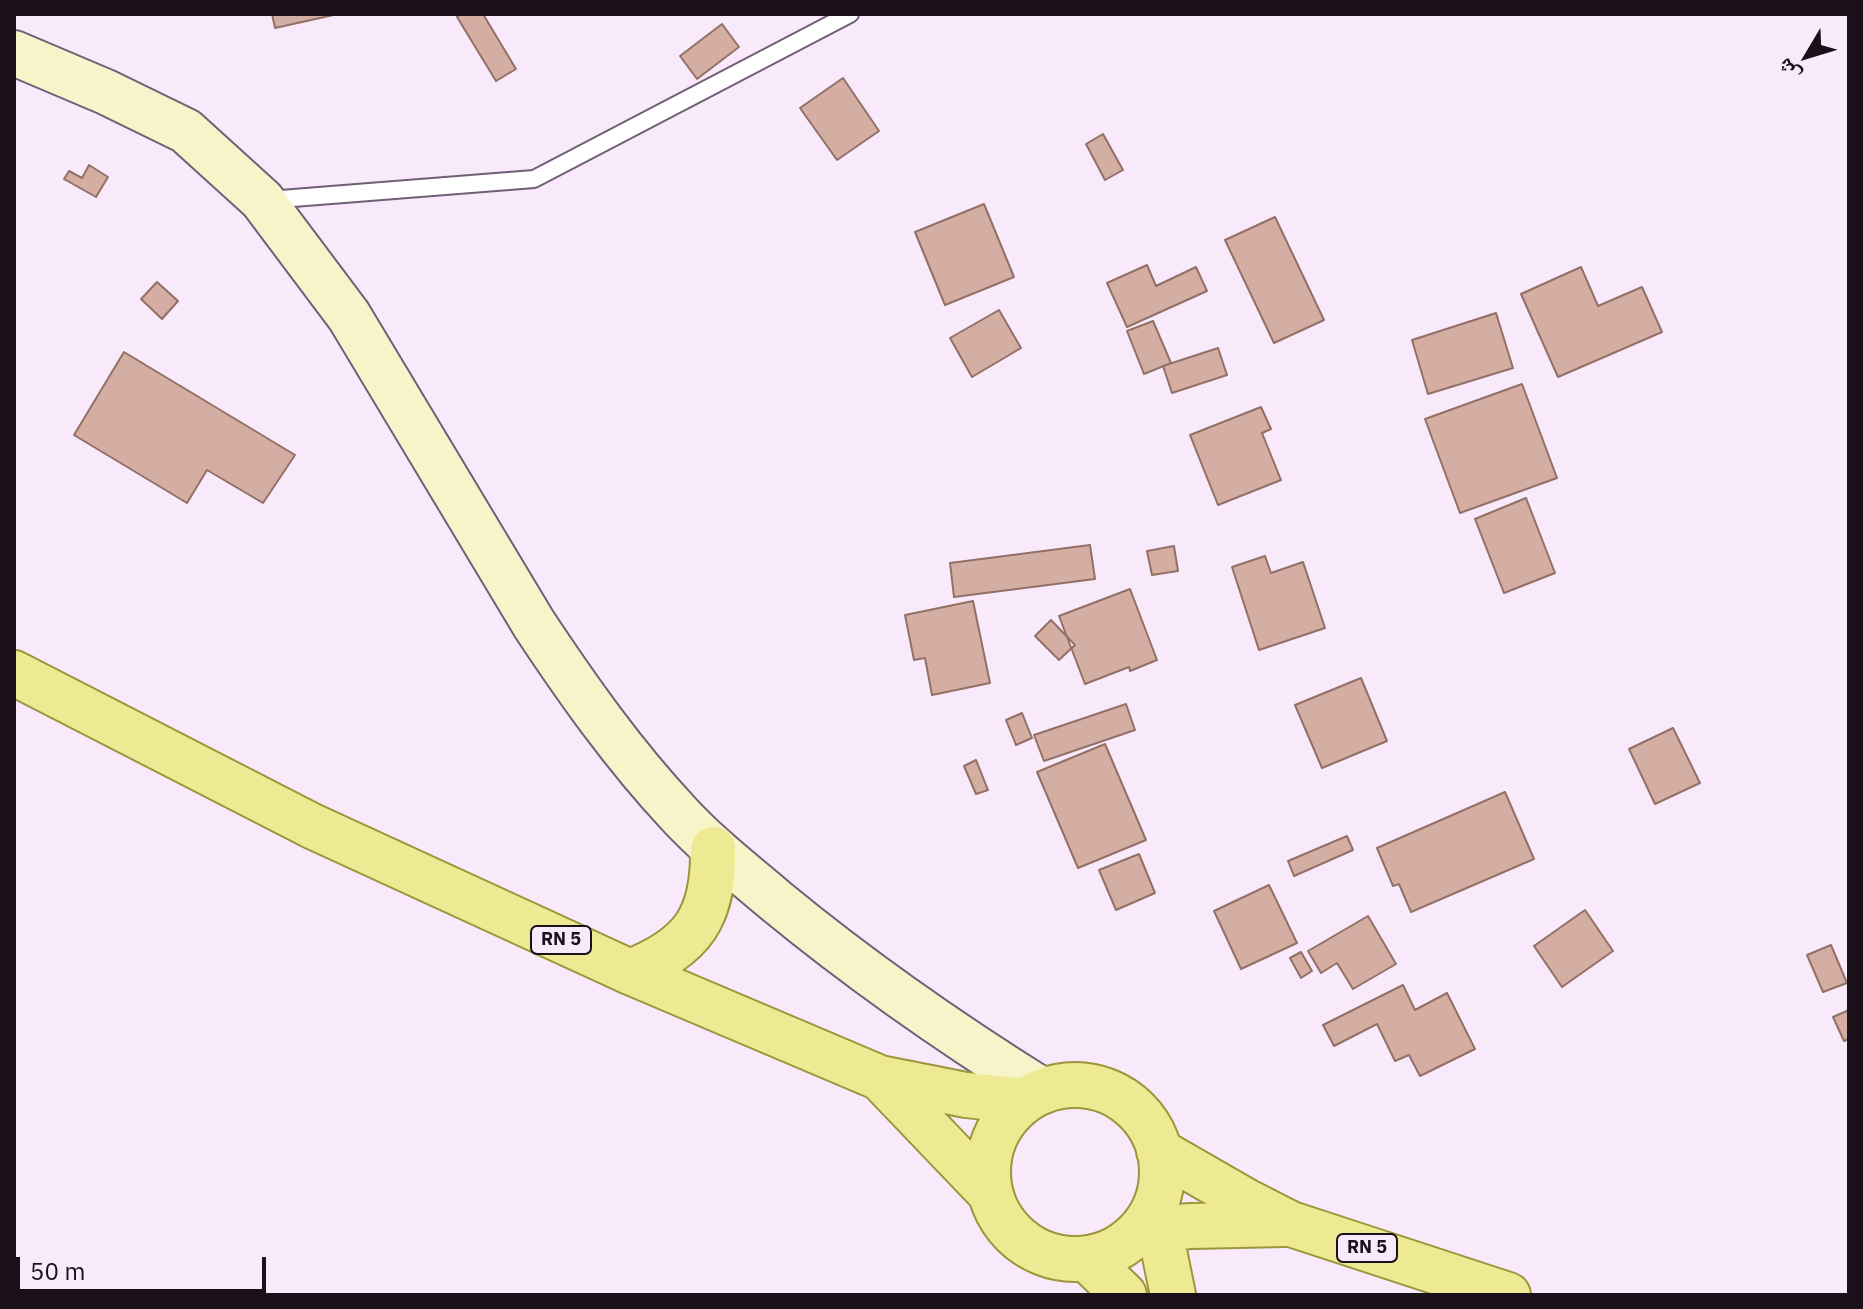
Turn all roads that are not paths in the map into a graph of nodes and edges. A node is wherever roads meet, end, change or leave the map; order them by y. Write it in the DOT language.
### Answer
graph roads {
  1 [pos="850,14"];
  2 [pos="14,53"];
  3 [pos="262,200"];
  4 [pos="14,673"];
  5 [pos="713,849"];
  6 [pos="630,972"];
  7 [pos="880,1078"];
  8 [pos="1034,1096"];
  9 [pos="1159,1151"];
  10 [pos="991,1194"];
  11 [pos="1151,1222"];
  12 [pos="1291,1224"];
  13 [pos="1087,1259"];
  14 [pos="1442,1272"];
  15 [pos="1124,1295"];
  16 [pos="1173,1295"];
  17 [pos="1402,1295"];
  18 [pos="1508,1295"];
  1 -- 3 [label="lane"];
  2 -- 3 [label="main road"];
  3 -- 5 [label="main road"];
  4 -- 6 [label="main road, RN 5"];
  5 -- 6 [label="main road"];
  5 -- 8 [label="main road"];
  6 -- 7 [label="main road, RN 5"];
  7 -- 8 [label="main road, RN 5"];
  7 -- 10 [label="main road, RN 5"];
  8 -- 9 [label="main road, RN 5"];
  8 -- 10 [label="main road, RN 5"];
  9 -- 11 [label="main road, RN 5"];
  9 -- 12 [label="main road, RN 5"];
  10 -- 13 [label="main road, RN 5"];
  11 -- 12 [label="main road, RN 5"];
  11 -- 13 [label="main road, RN 5"];
  11 -- 16 [label="main road"];
  12 -- 14 [label="main road, RN 5"];
  13 -- 15 [label="main road"];
  14 -- 17 [label="main road"];
  14 -- 18 [label="main road, RN 5"];
}
